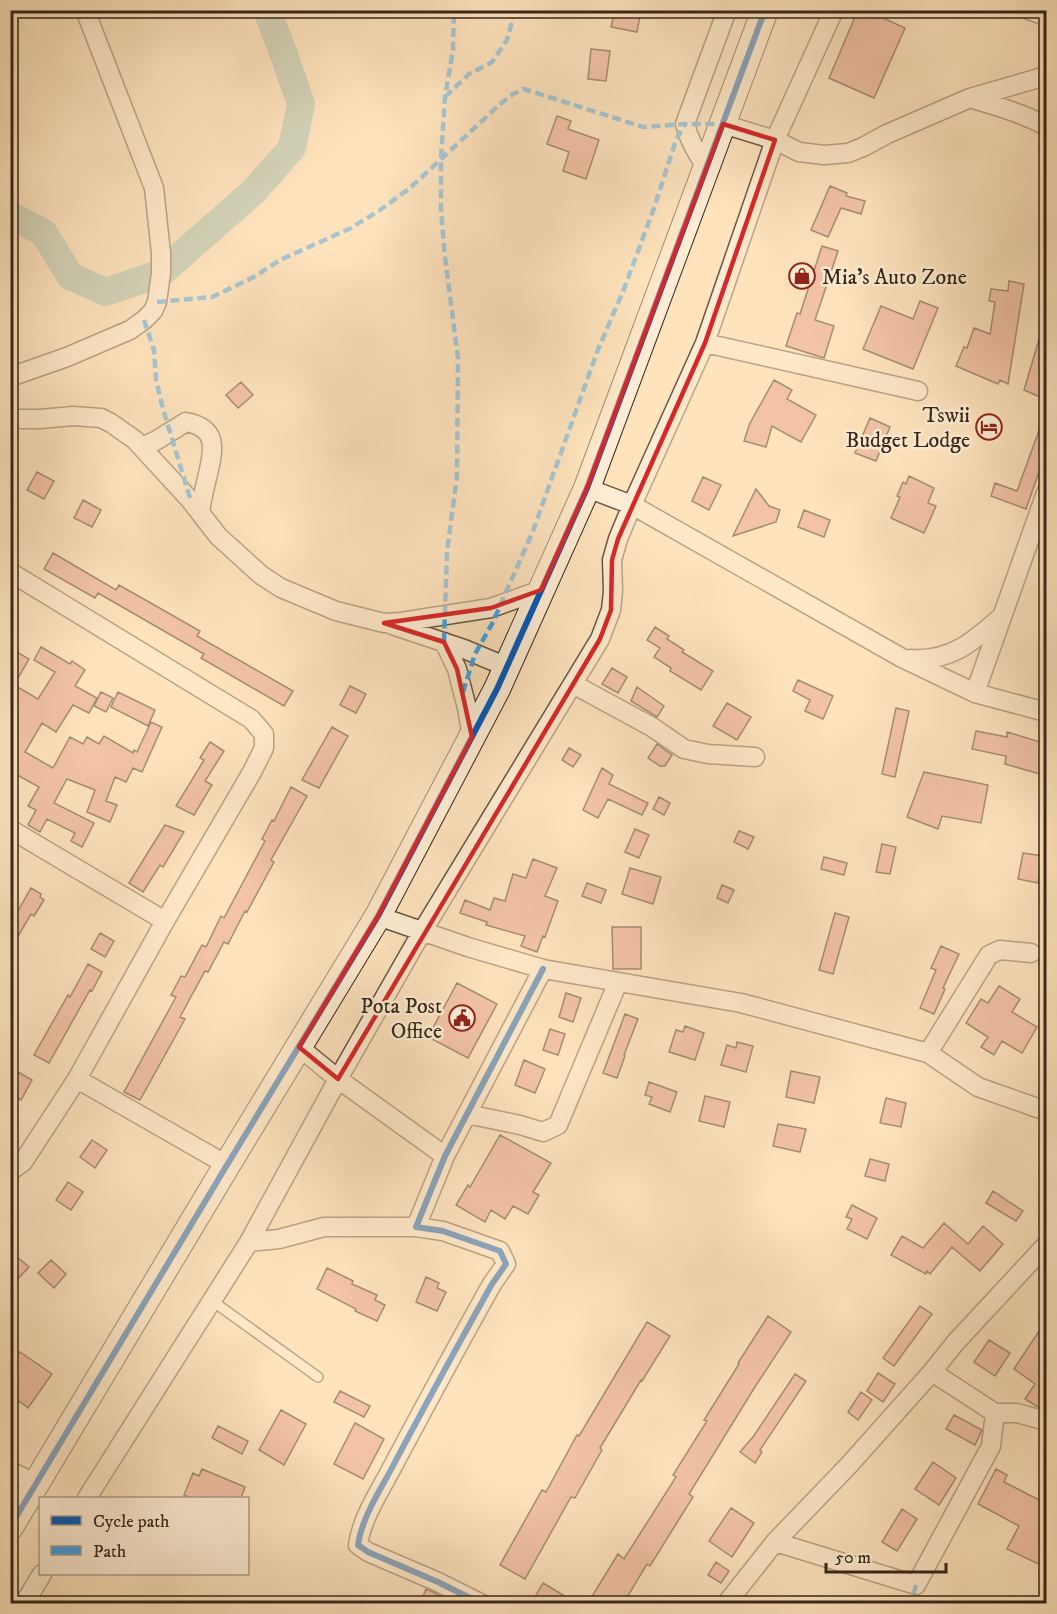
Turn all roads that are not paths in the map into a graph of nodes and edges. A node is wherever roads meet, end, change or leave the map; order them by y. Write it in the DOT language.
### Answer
graph roads {
  1 [pos="85,10"];
  2 [pos="727,10"];
  3 [pos="765,10"];
  4 [pos="834,10"];
  5 [pos="1029,10"];
  6 [pos="1047,16"];
  7 [pos="1047,76"];
  8 [pos="970,98"];
  9 [pos="723,124"];
  10 [pos="1047,126"];
  11 [pos="775,140"];
  12 [pos="707,168"];
  13 [pos="705,343"];
  14 [pos="10,377"];
  15 [pos="918,391"];
  16 [pos="10,419"];
  17 [pos="142,447"];
  18 [pos="586,488"];
  19 [pos="1047,493"];
  20 [pos="632,505"];
  21 [pos="200,512"];
  22 [pos="10,572"];
  23 [pos="541,590"];
  24 [pos="1003,616"];
  25 [pos="384,623"];
  26 [pos="444,642"];
  27 [pos="902,658"];
  28 [pos="507,667"];
  29 [pos="573,684"];
  30 [pos="975,693"];
  31 [pos="1047,712"];
  32 [pos="472,737"];
  33 [pos="755,758"];
  34 [pos="13,835"];
  35 [pos="378,916"];
  36 [pos="165,921"];
  37 [pos="423,930"];
  38 [pos="1031,953"];
  39 [pos="543,969"];
  40 [pos="618,981"];
  41 [pos="298,1047"];
  42 [pos="928,1053"];
  43 [pos="77,1079"];
  44 [pos="338,1079"];
  45 [pos="1047,1111"];
  46 [pos="467,1114"];
  47 [pos="445,1156"];
  48 [pos="227,1165"];
  49 [pos="10,1171"];
  50 [pos="416,1227"];
  51 [pos="249,1242"];
  52 [pos="1047,1245"];
  53 [pos="211,1300"];
  54 [pos="933,1372"];
  55 [pos="318,1377"];
  56 [pos="995,1413"];
  57 [pos="1047,1421"];
  58 [pos="10,1471"];
  59 [pos="37,1484"];
  60 [pos="88,1497"];
  61 [pos="10,1527"];
  62 [pos="775,1542"];
  63 [pos="41,1575"];
  64 [pos="24,1604"];
  65 [pos="482,1604"];
  66 [pos="726,1604"];
  1 -- 14 [label="street"];
  2 -- 12 [label="street"];
  3 -- 9 [label="street"];
  4 -- 11 [label="street"];
  5 -- 6 [label="street"];
  7 -- 8 [label="street"];
  8 -- 10 [label="street"];
  8 -- 11 [label="street"];
  9 -- 11 [label="street"];
  9 -- 12 [label="street"];
  11 -- 13 [label="street"];
  12 -- 18 [label="street"];
  13 -- 15 [label="street"];
  13 -- 20 [label="street"];
  16 -- 17 [label="street"];
  17 -- 21 [label="street"];
  17 -- 21 [label="street"];
  18 -- 20 [label="street"];
  18 -- 23 [label="street"];
  19 -- 24 [label="street"];
  20 -- 27 [label="street"];
  20 -- 29 [label="street"];
  21 -- 25 [label="street"];
  22 -- 36 [label="street"];
  23 -- 25 [label="street"];
  23 -- 28 [label="street"];
  24 -- 27 [label="street"];
  24 -- 30 [label="street"];
  25 -- 26 [label="street"];
  26 -- 28 [label="street"];
  26 -- 32 [label="street"];
  27 -- 30 [label="street"];
  28 -- 32 [label="street"];
  29 -- 33 [label="street"];
  29 -- 37 [label="street"];
  30 -- 31 [label="street"];
  32 -- 35 [label="street"];
  34 -- 36 [label="street"];
  35 -- 37 [label="street"];
  35 -- 41 [label="street"];
  36 -- 43 [label="street"];
  37 -- 39 [label="street"];
  37 -- 44 [label="street"];
  38 -- 42 [label="street"];
  39 -- 40 [label="street"];
  39 -- 46 [label="street"];
  40 -- 42 [label="street"];
  40 -- 46 [label="street"];
  41 -- 44 [label="street"];
  41 -- 48 [label="street"];
  42 -- 45 [label="street"];
  43 -- 48 [label="street"];
  43 -- 49 [label="street"];
  44 -- 47 [label="street"];
  44 -- 51 [label="street"];
  46 -- 47 [label="street"];
  47 -- 50 [label="street"];
  48 -- 59 [label="street"];
  50 -- 51 [label="street"];
  50 -- 65 [label="street"];
  51 -- 53 [label="street"];
  52 -- 54 [label="street"];
  53 -- 55 [label="lane"];
  53 -- 60 [label="street"];
  54 -- 56 [label="street"];
  54 -- 62 [label="street"];
  56 -- 57 [label="street"];
  56 -- 62 [label="street"];
  58 -- 59 [label="street"];
  59 -- 61 [label="street"];
  62 -- 66 [label="street"];
  63 -- 64 [label="street"];
}
